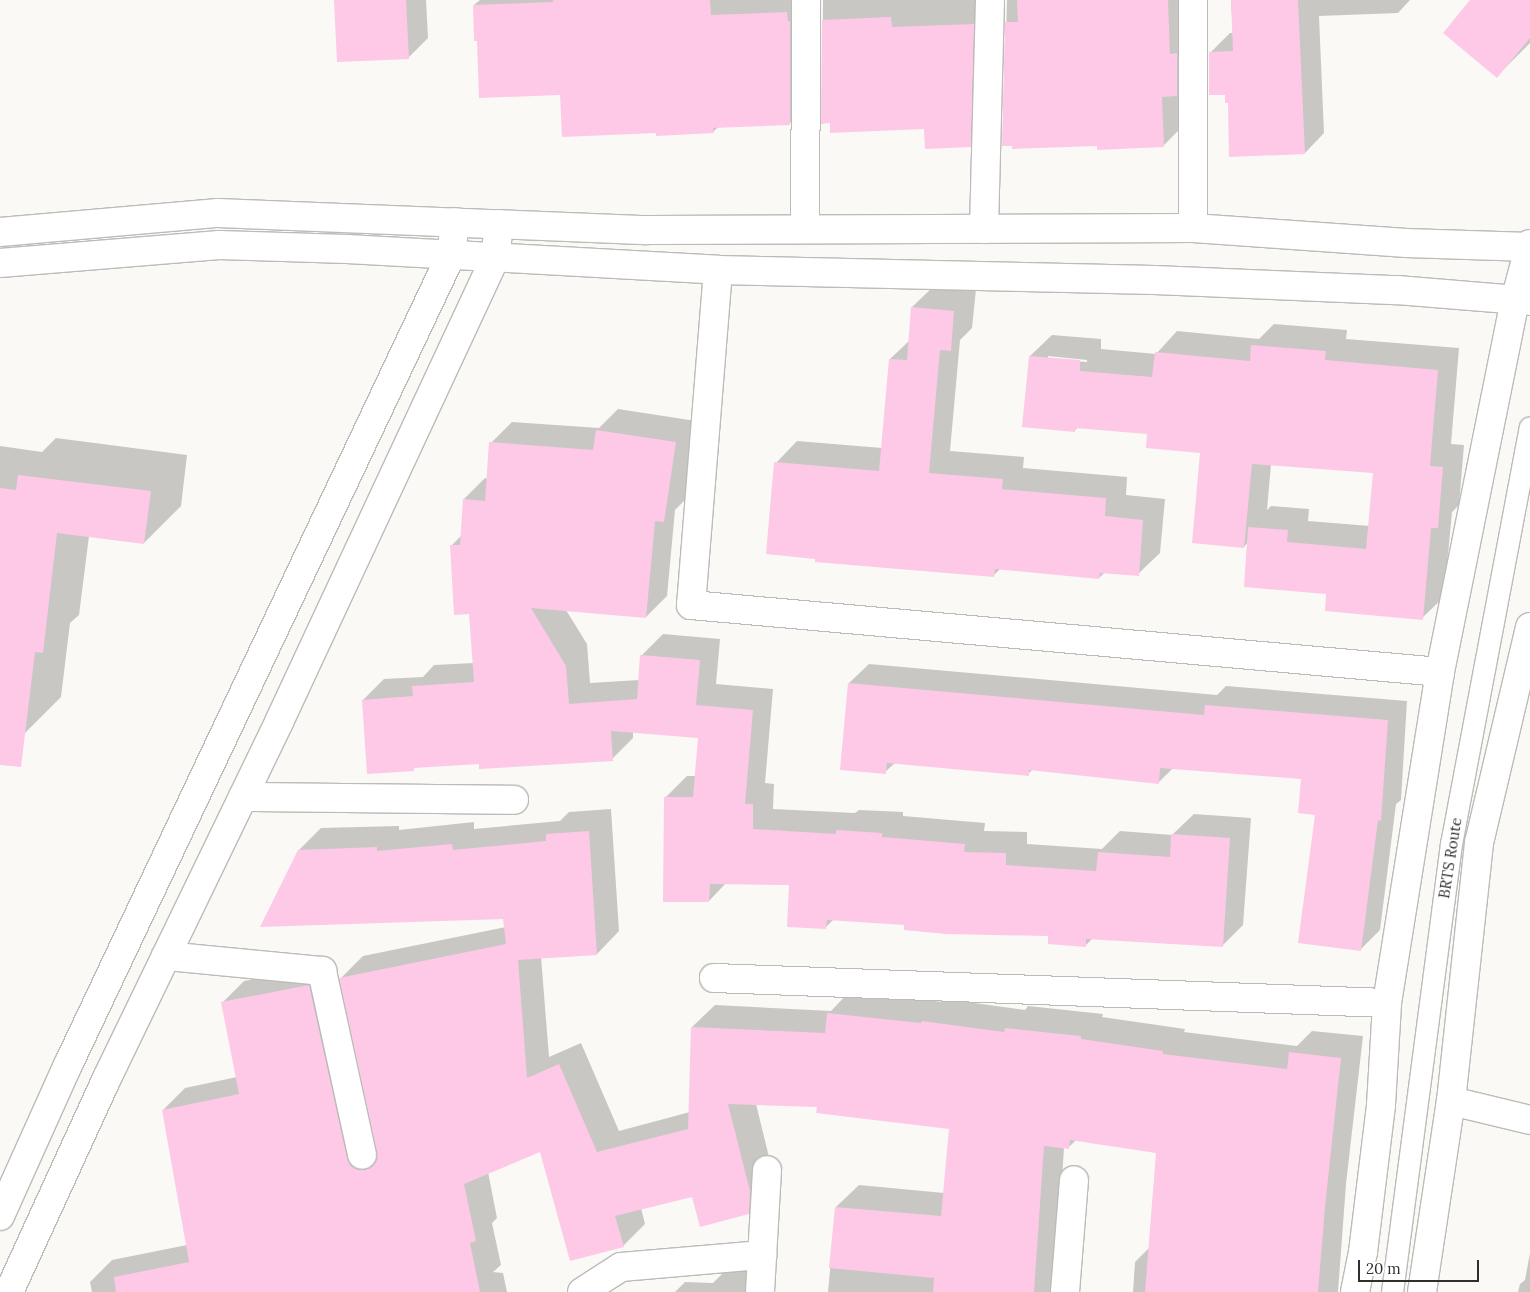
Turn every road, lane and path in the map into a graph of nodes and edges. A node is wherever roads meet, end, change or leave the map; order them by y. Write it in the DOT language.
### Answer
graph roads {
  1 [pos="806,0"];
  2 [pos="990,0"];
  3 [pos="1193,0"];
  4 [pos="455,222"];
  5 [pos="499,224"];
  6 [pos="1193,228"];
  7 [pos="804,229"];
  8 [pos="984,229"];
  9 [pos="0,232"];
  10 [pos="1530,246"];
  11 [pos="451,255"];
  12 [pos="495,258"];
  13 [pos="0,263"];
  14 [pos="718,270"];
  15 [pos="1523,301"];
  16 [pos="1530,427"];
  17 [pos="1530,627"];
  18 [pos="1440,672"];
  19 [pos="243,798"];
  20 [pos="514,800"];
  21 [pos="166,956"];
  22 [pos="714,978"];
  23 [pos="1387,1003"];
  24 [pos="1451,1101"];
  25 [pos="1530,1120"];
  26 [pos="362,1154"];
  27 [pos="767,1170"];
  28 [pos="1074,1180"];
  29 [pos="0,1216"];
  30 [pos="762,1255"];
  31 [pos="9,1292"];
  32 [pos="582,1292"];
  33 [pos="760,1292"];
  34 [pos="1065,1292"];
  35 [pos="1356,1292"];
  36 [pos="1392,1292"];
  37 [pos="1422,1292"];
  1 -- 7 [label="street"];
  2 -- 8 [label="street"];
  3 -- 6 [label="street"];
  4 -- 5 [label="street"];
  4 -- 9 [label="street"];
  4 -- 11 [label="street"];
  5 -- 7 [label="street"];
  5 -- 12 [label="street"];
  6 -- 8 [label="street"];
  6 -- 10 [label="street"];
  7 -- 8 [label="street"];
  10 -- 15 [label="street"];
  11 -- 12 [label="street"];
  11 -- 13 [label="street"];
  11 -- 29 [label="street"];
  12 -- 14 [label="street"];
  12 -- 19 [label="street"];
  14 -- 15 [label="street"];
  14 -- 18 [label="street"];
  15 -- 18 [label="street"];
  16 -- 36 [label="lane, BRTS Route"];
  17 -- 24 [label="street"];
  18 -- 23 [label="street"];
  19 -- 20 [label="street"];
  19 -- 21 [label="street"];
  21 -- 26 [label="street"];
  21 -- 31 [label="street"];
  22 -- 23 [label="street"];
  23 -- 35 [label="street"];
  24 -- 25 [label="street"];
  24 -- 37 [label="street"];
  27 -- 30 [label="street"];
  28 -- 34 [label="street"];
  30 -- 32 [label="street"];
  30 -- 33 [label="street"];
}
